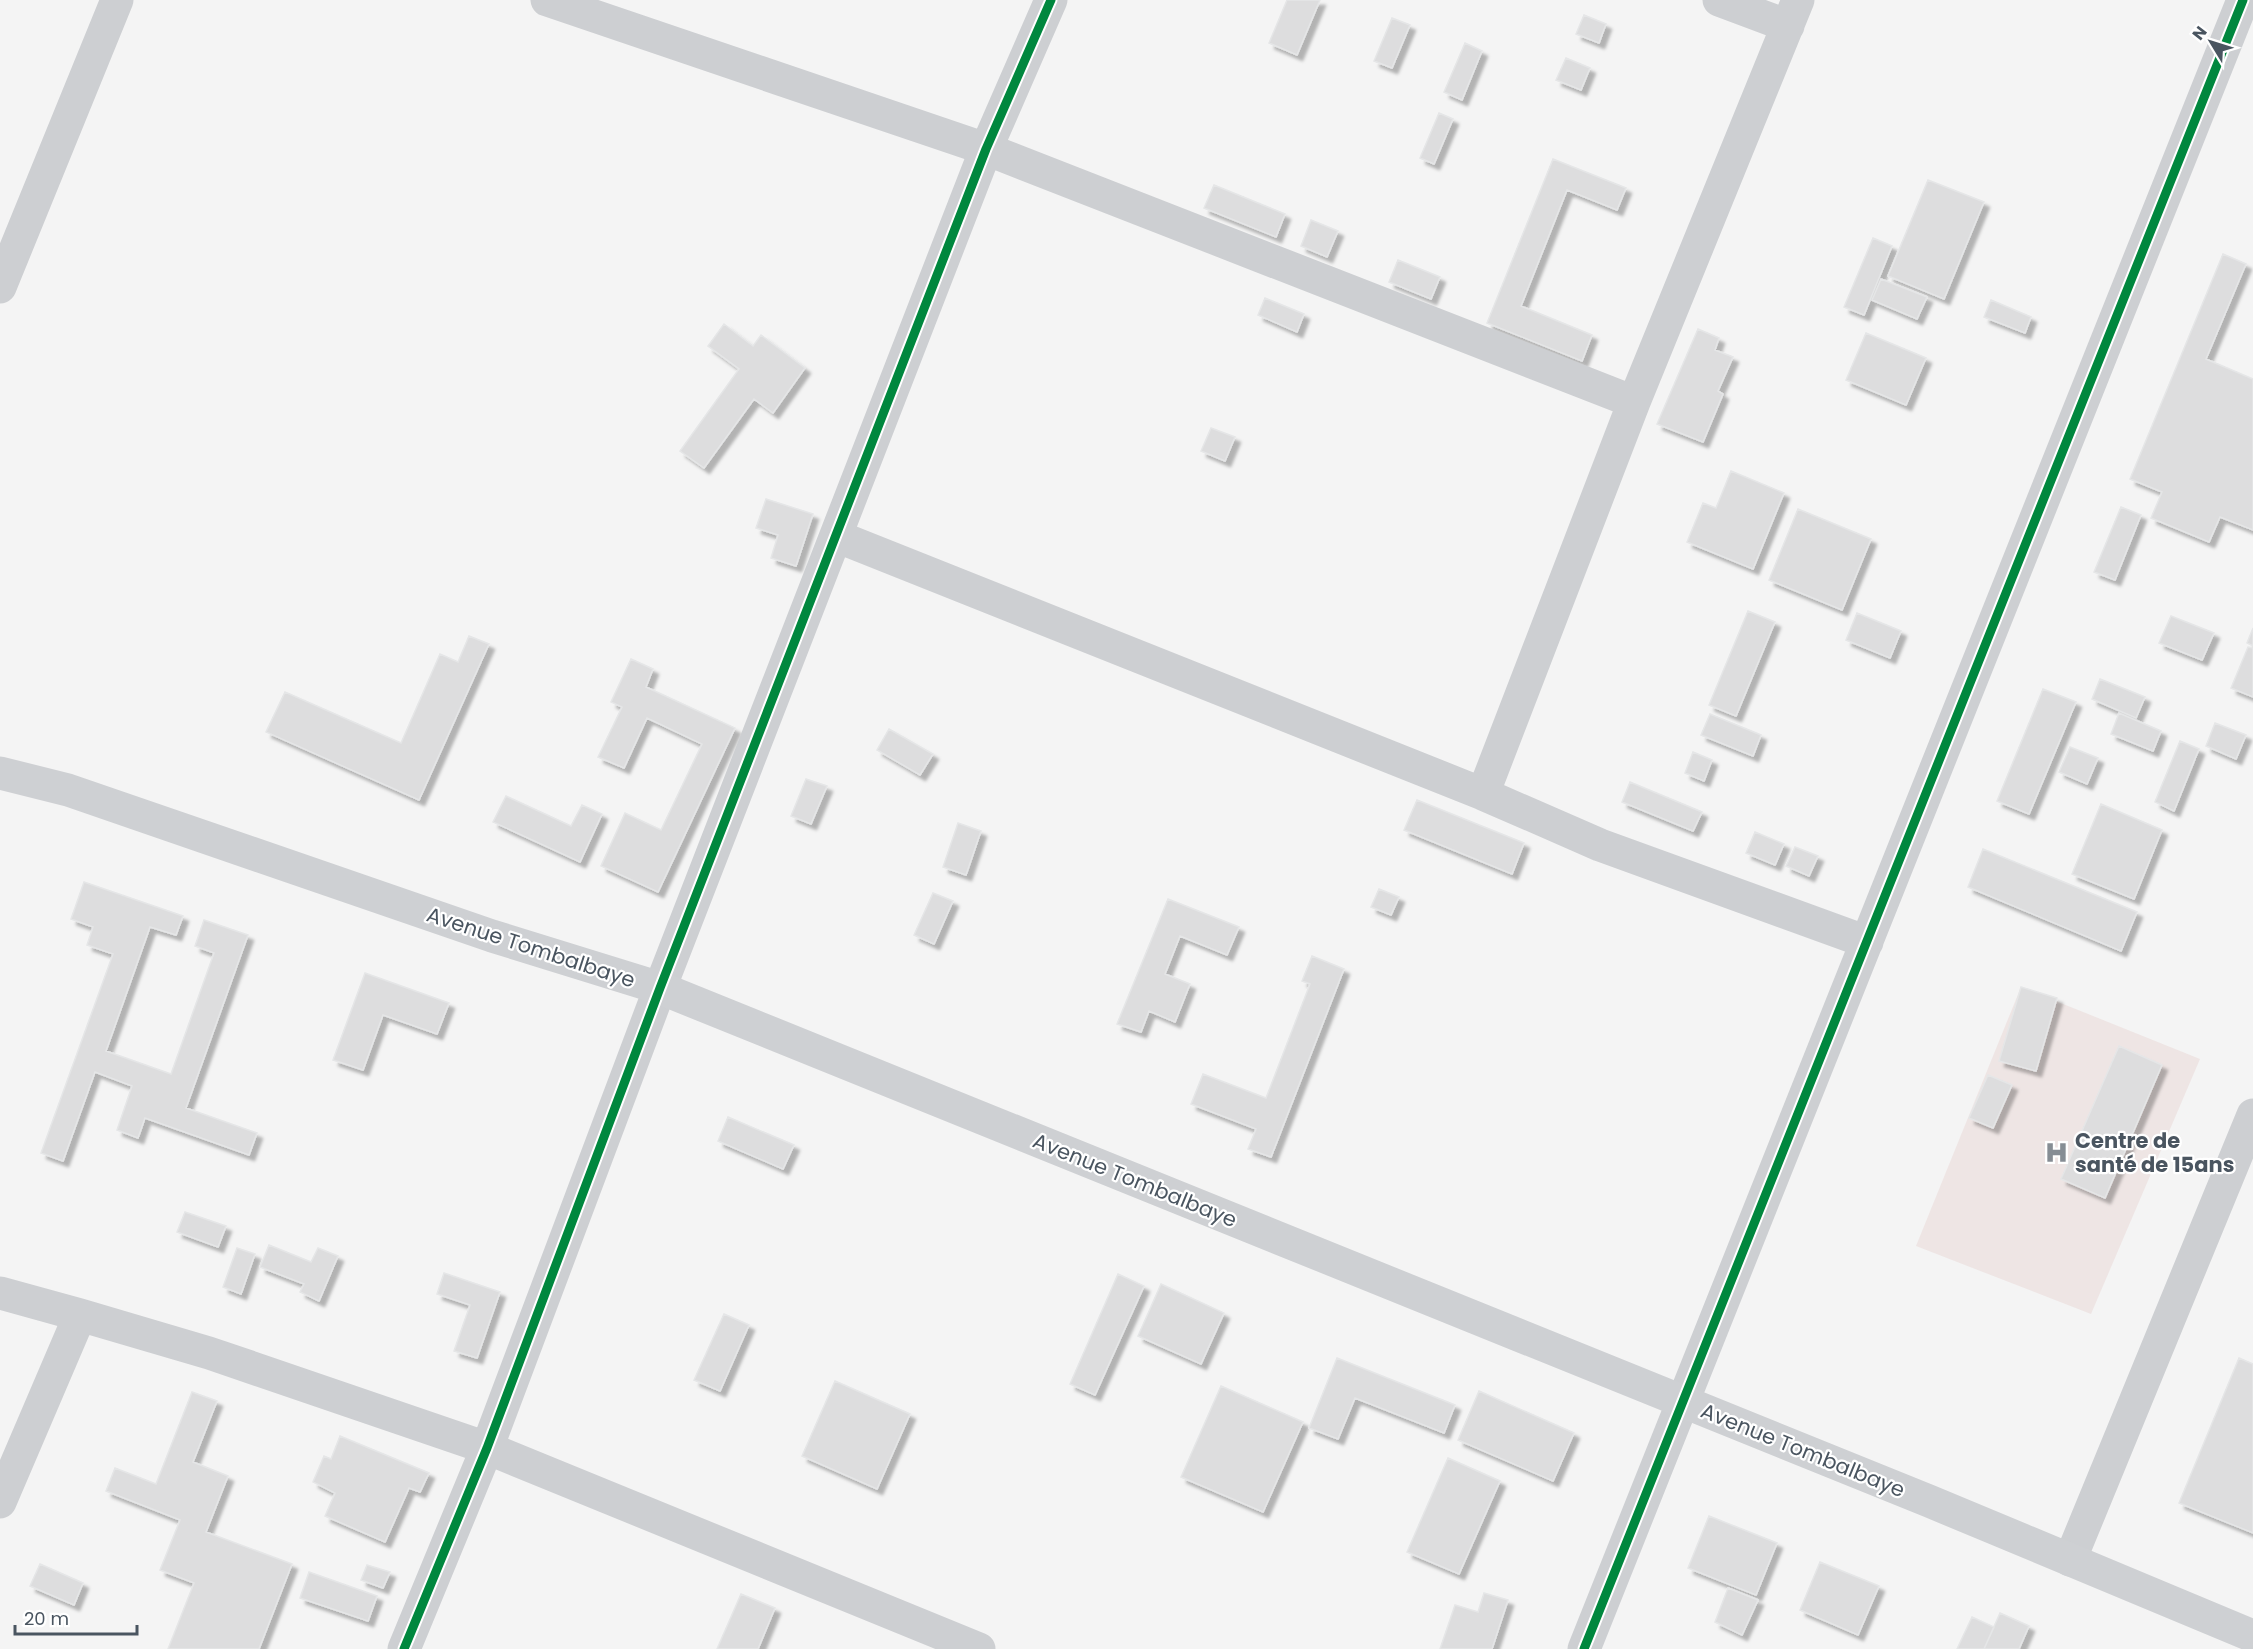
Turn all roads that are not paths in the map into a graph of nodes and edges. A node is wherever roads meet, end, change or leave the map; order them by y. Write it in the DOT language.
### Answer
graph roads {
  1 [pos="117,0"];
  2 [pos="548,0"];
  3 [pos="1051,0"];
  4 [pos="1719,0"];
  5 [pos="2243,0"];
  6 [pos="1793,13"];
  7 [pos="986,149"];
  8 [pos="0,287"];
  9 [pos="1634,402"];
  10 [pos="836,536"];
  11 [pos="0,773"];
  12 [pos="1483,794"];
  13 [pos="1867,942"];
  14 [pos="660,988"];
  15 [pos="2253,1115"];
  16 [pos="0,1293"];
  17 [pos="80,1315"];
  18 [pos="1684,1402"];
  19 [pos="487,1448"];
  20 [pos="0,1502"];
  21 [pos="2070,1560"];
  22 [pos="2253,1636"];
  23 [pos="404,1649"];
  24 [pos="978,1649"];
  25 [pos="1584,1649"];
  1 -- 8 [label="street"];
  2 -- 7 [label="street"];
  3 -- 7 [label="street"];
  4 -- 6 [label="street"];
  5 -- 13 [label="street"];
  6 -- 9 [label="street"];
  7 -- 9 [label="street"];
  7 -- 10 [label="street"];
  9 -- 12 [label="street"];
  10 -- 12 [label="street"];
  10 -- 14 [label="street"];
  11 -- 14 [label="main road, Avenue Tombalbaye"];
  12 -- 13 [label="street"];
  13 -- 18 [label="street"];
  14 -- 18 [label="main road, Avenue Tombalbaye"];
  14 -- 19 [label="street"];
  15 -- 21 [label="street"];
  16 -- 17 [label="street"];
  17 -- 19 [label="street"];
  17 -- 20 [label="street"];
  18 -- 21 [label="main road, Avenue Tombalbaye"];
  18 -- 25 [label="street"];
  19 -- 23 [label="street"];
  19 -- 24 [label="street"];
  21 -- 22 [label="main road, Avenue Tombalbaye"];
}
